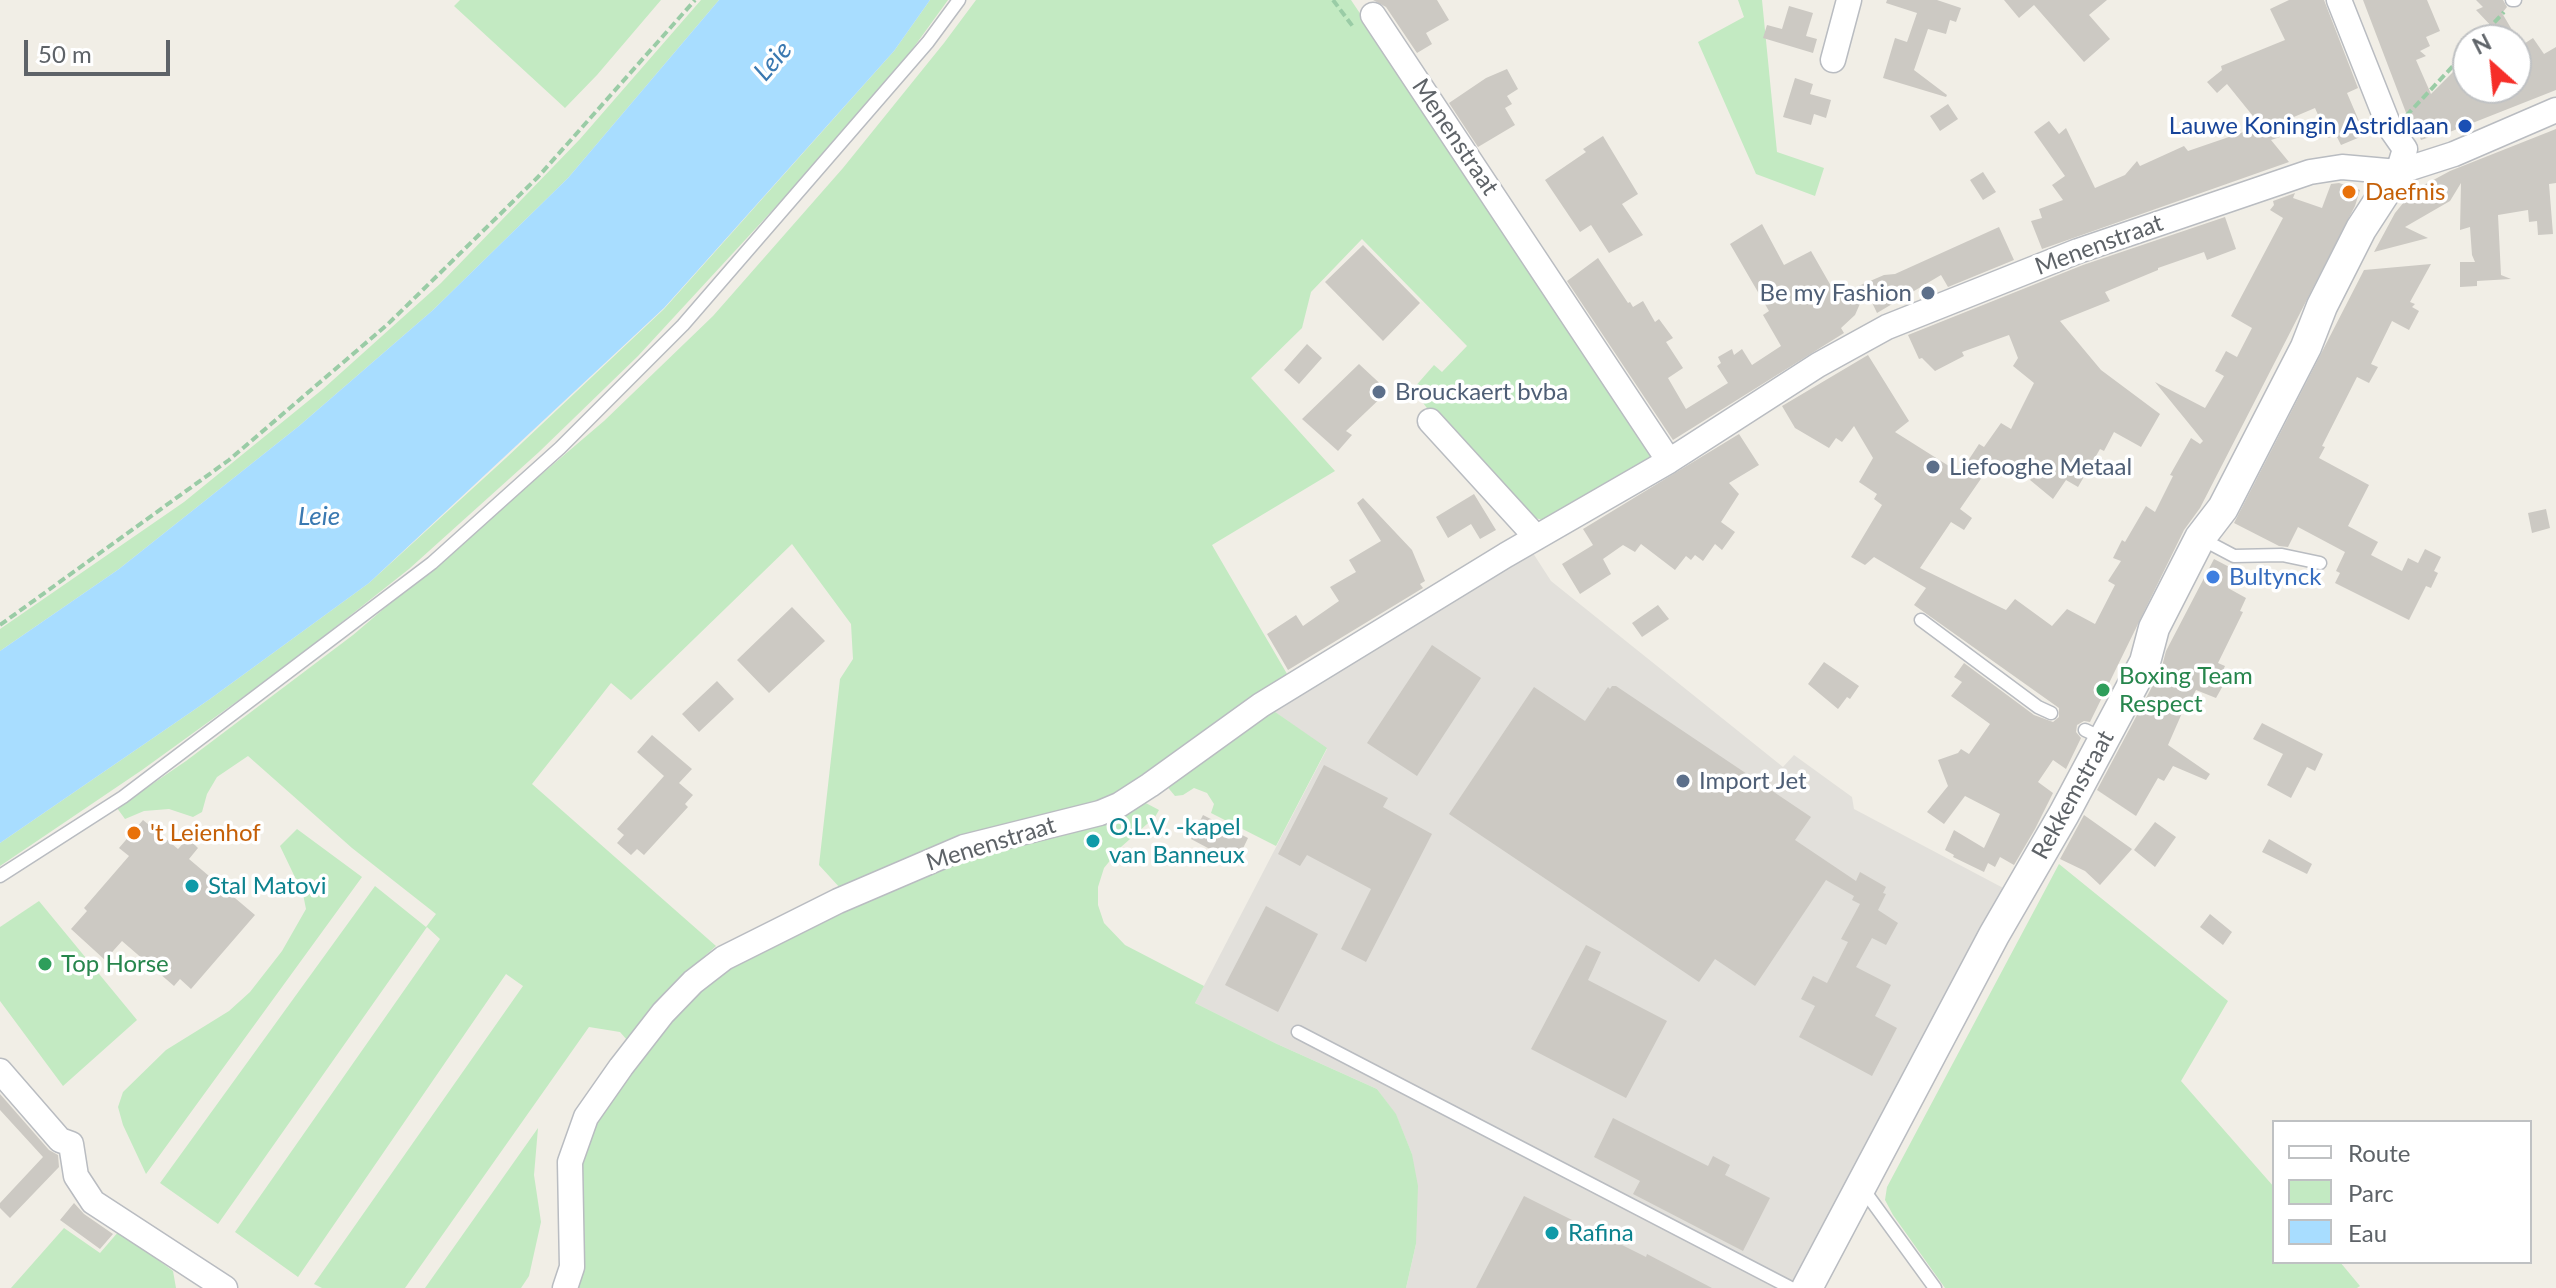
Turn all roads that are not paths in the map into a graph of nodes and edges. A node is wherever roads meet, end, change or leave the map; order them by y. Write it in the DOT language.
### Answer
graph roads {
  1 [pos="959,0"];
  2 [pos="1849,0"];
  3 [pos="2339,0"];
  4 [pos="1373,15"];
  5 [pos="1833,60"];
  6 [pos="2556,110"];
  7 [pos="2382,165"];
  8 [pos="1430,421"];
  9 [pos="1669,461"];
  10 [pos="1536,537"];
  11 [pos="2200,538"];
  12 [pos="2320,563"];
  13 [pos="1921,620"];
  14 [pos="2051,713"];
  15 [pos="0,876"];
  16 [pos="1298,1032"];
  17 [pos="0,1071"];
  18 [pos="1861,1187"];
  19 [pos="192,1279"];
  20 [pos="225,1288"];
  21 [pos="565,1288"];
  22 [pos="1791,1288"];
  23 [pos="1807,1288"];
  24 [pos="1935,1288"];
  1 -- 15 [label="lane"];
  2 -- 5 [label="street"];
  3 -- 7 [label="street"];
  4 -- 9 [label="street, Menenstraat"];
  6 -- 7 [label="street, Menenstraat"];
  7 -- 9 [label="street, Menenstraat"];
  7 -- 11 [label="street, Rekkemstraat"];
  8 -- 10 [label="street"];
  9 -- 10 [label="street, Menenstraat"];
  10 -- 21 [label="street, Menenstraat"];
  11 -- 12 [label="lane"];
  11 -- 18 [label="street, Rekkemstraat"];
  13 -- 14 [label="lane"];
  16 -- 22 [label="lane"];
  17 -- 19 [label="street"];
  18 -- 23 [label="street, Rekkemstraat"];
  18 -- 24 [label="lane"];
  19 -- 20 [label="street"];
}
